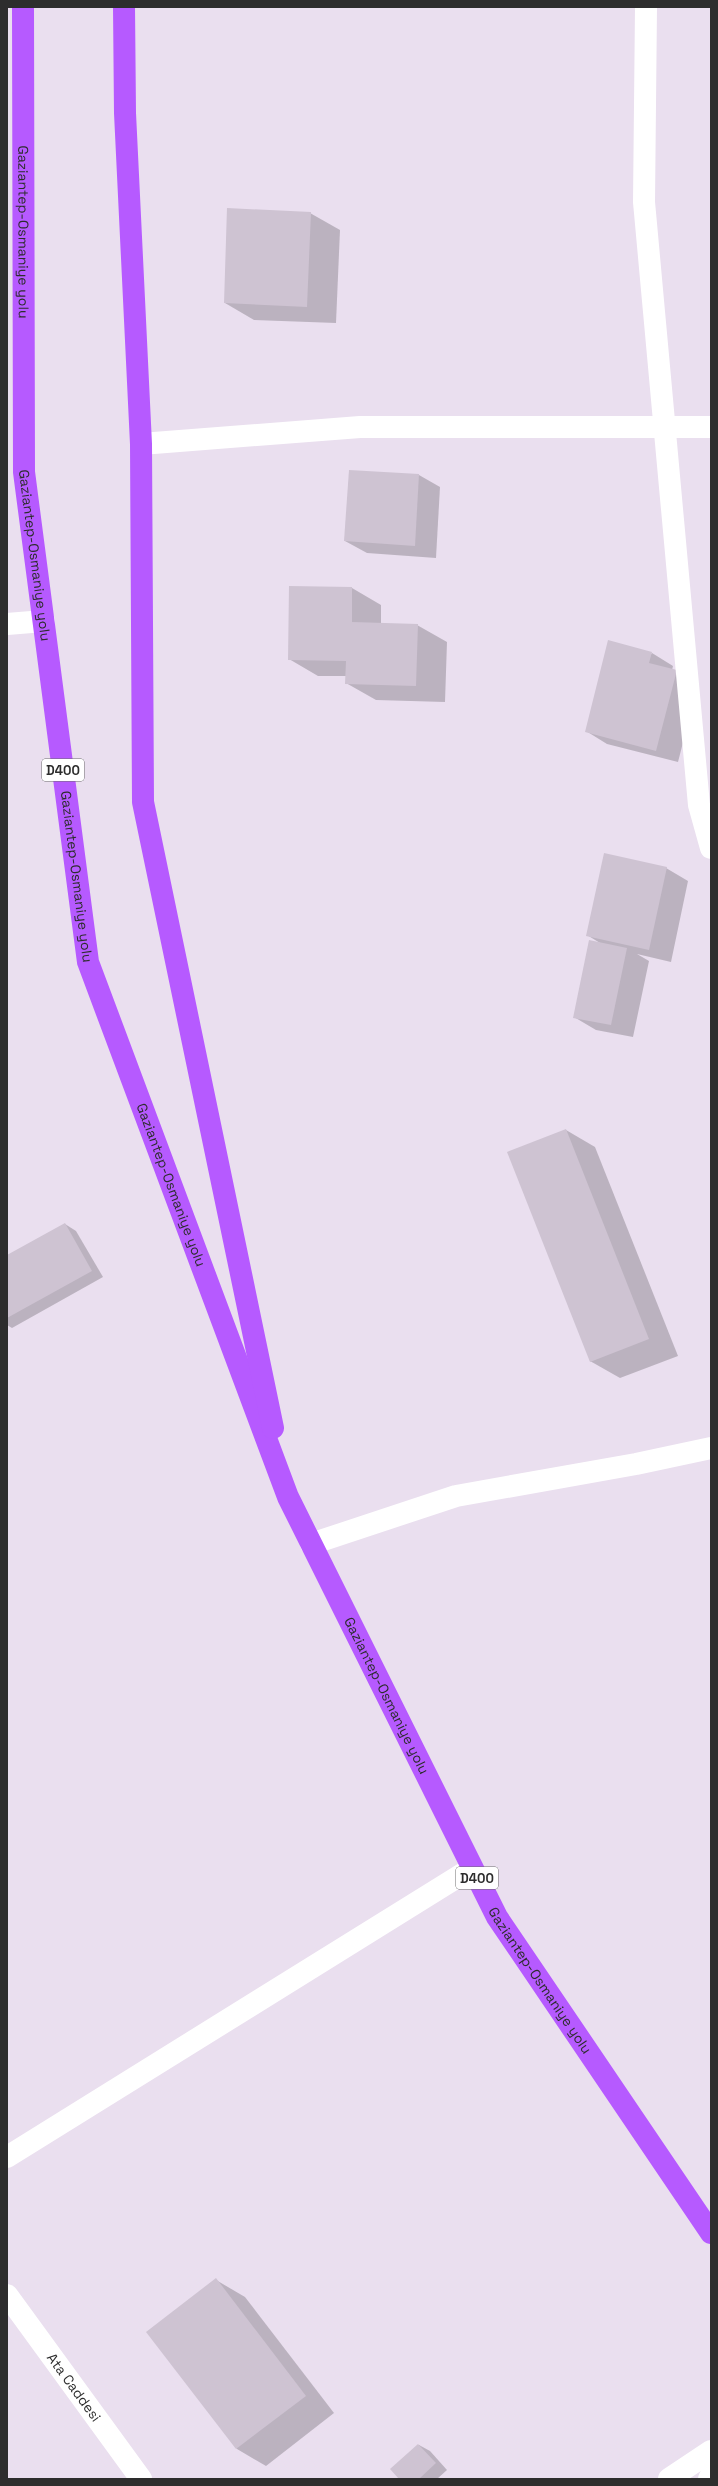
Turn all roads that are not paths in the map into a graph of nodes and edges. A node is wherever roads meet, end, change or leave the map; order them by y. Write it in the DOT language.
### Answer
graph roads {
  1 [pos="23,7"];
  2 [pos="124,7"];
  3 [pos="646,7"];
  4 [pos="665,425"];
  5 [pos="711,427"];
  6 [pos="141,444"];
  7 [pos="44,621"];
  8 [pos="7,624"];
  9 [pos="711,848"];
  10 [pos="711,1448"];
  11 [pos="288,1498"];
  12 [pos="311,1544"];
  13 [pos="472,1868"];
  14 [pos="7,2157"];
  15 [pos="711,2233"];
  16 [pos="7,2295"];
  17 [pos="711,2450"];
  18 [pos="711,2475"];
  19 [pos="141,2479"];
  20 [pos="669,2479"];
  21 [pos="709,2479"];
  1 -- 7 [label="highway, Gaziantep-Osmaniye yolu / D400"];
  2 -- 6 [label="highway, Gaziantep-Osmaniye yolu / D400"];
  3 -- 4 [label="street"];
  4 -- 5 [label="street"];
  4 -- 6 [label="street"];
  4 -- 9 [label="street"];
  6 -- 11 [label="highway, Gaziantep-Osmaniye yolu / D400"];
  7 -- 8 [label="street"];
  7 -- 11 [label="highway, Gaziantep-Osmaniye yolu / D400"];
  10 -- 12 [label="street"];
  11 -- 12 [label="highway, Gaziantep-Osmaniye yolu / D400"];
  12 -- 13 [label="highway, Gaziantep-Osmaniye yolu / D400"];
  13 -- 14 [label="street"];
  13 -- 15 [label="highway, Gaziantep-Osmaniye yolu / D400"];
  16 -- 19 [label="street, Ata Caddesi"];
  17 -- 20 [label="street"];
  18 -- 21 [label="street"];
}
